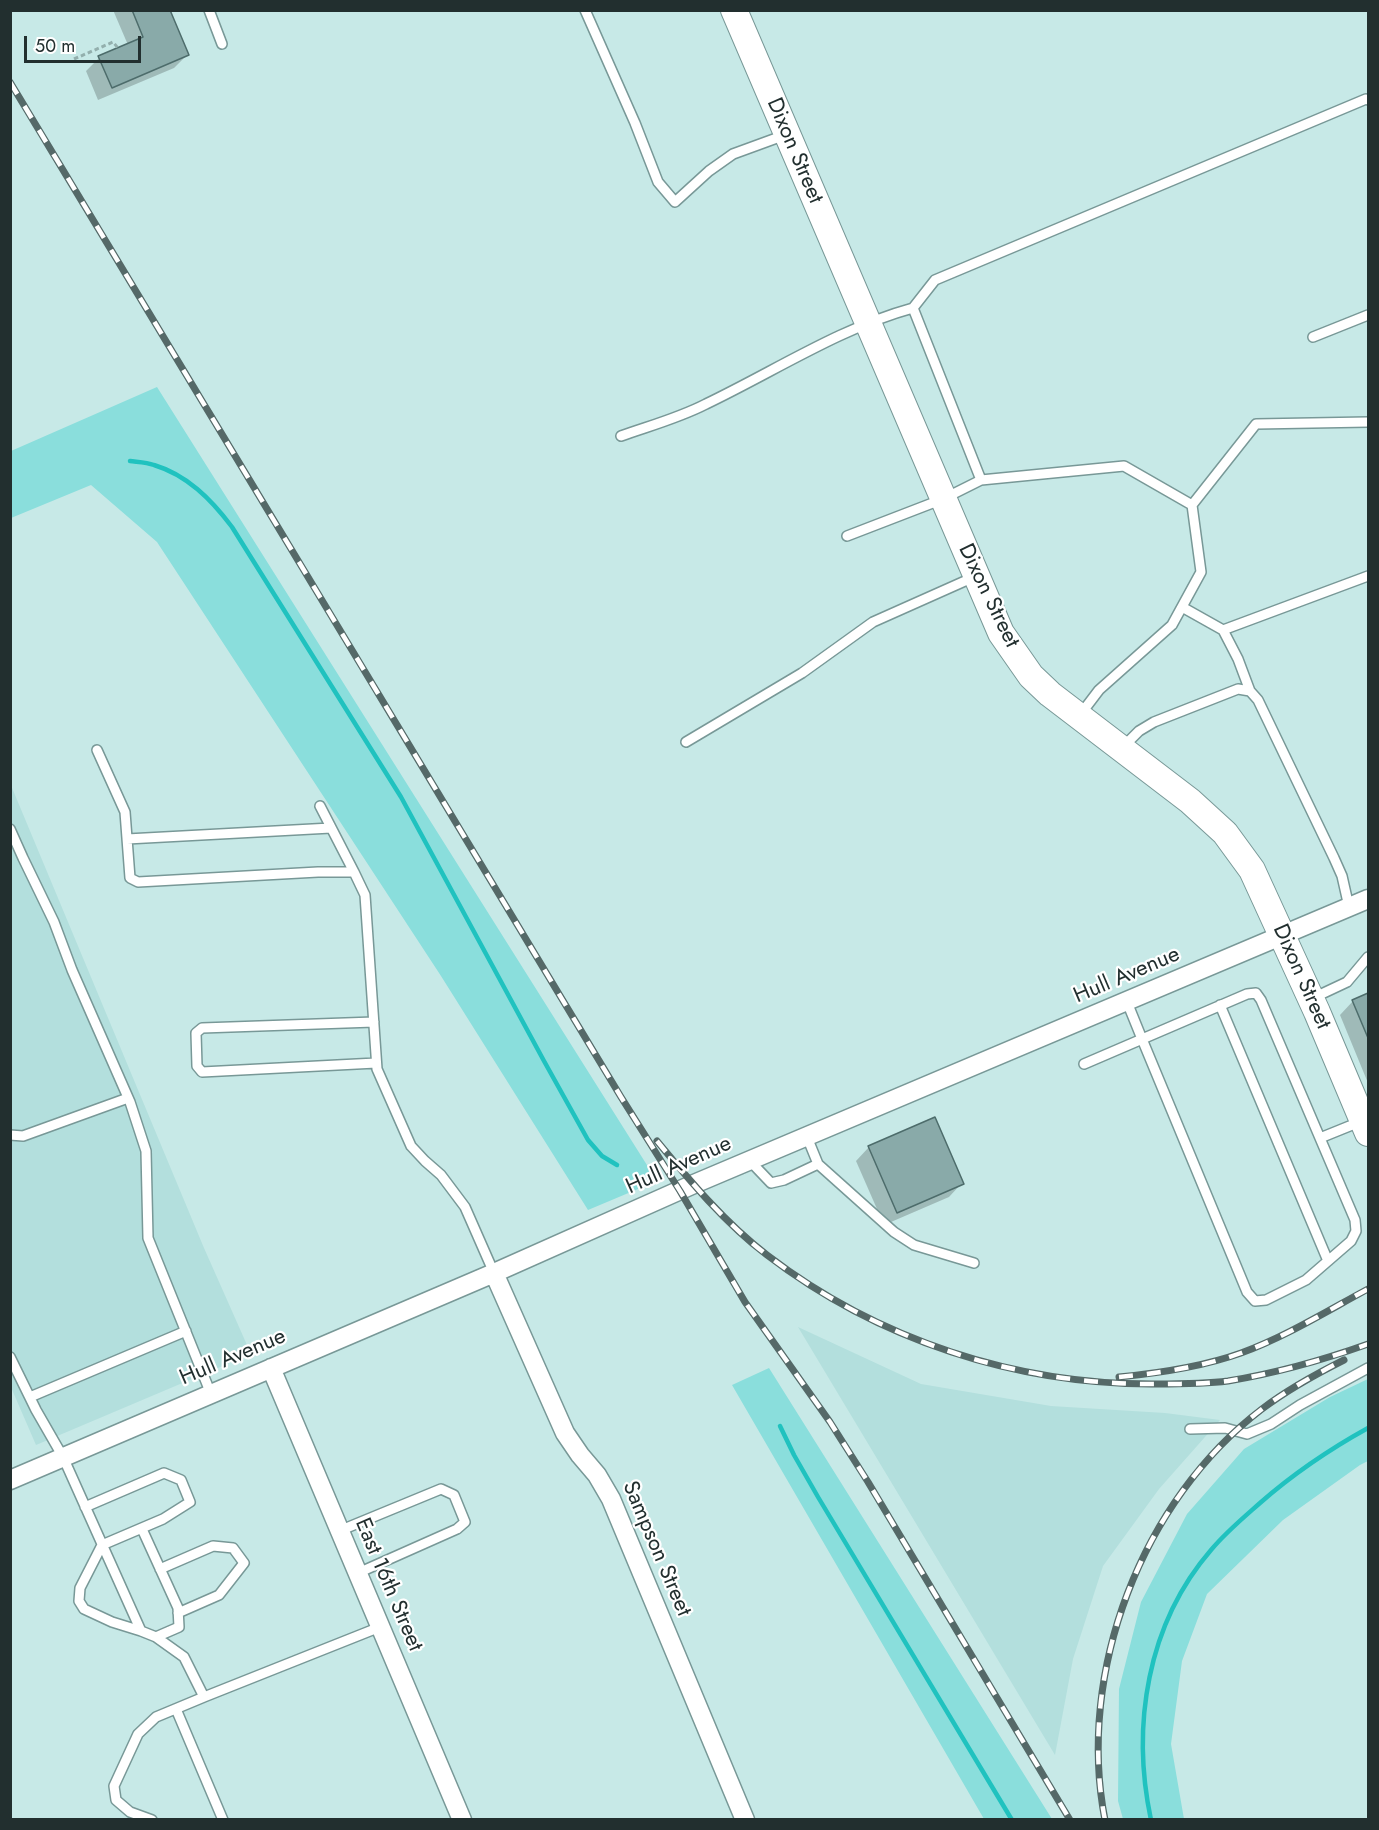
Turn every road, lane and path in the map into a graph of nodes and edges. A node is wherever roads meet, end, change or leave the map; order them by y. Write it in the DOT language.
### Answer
graph roads {
  1 [pos="209,10"];
  2 [pos="585,10"];
  3 [pos="734,10"];
  4 [pos="222,44"];
  5 [pos="118,48"];
  6 [pos="74,59"];
  7 [pos="1368,100"];
  8 [pos="787,135"];
  9 [pos="913,308"];
  10 [pos="1368,315"];
  11 [pos="868,323"];
  12 [pos="1313,337"];
  13 [pos="1368,422"];
  14 [pos="621,436"];
  15 [pos="981,480"];
  16 [pos="943,499"];
  17 [pos="1192,505"];
  18 [pos="847,536"];
  19 [pos="976,576"];
  20 [pos="1368,576"];
  21 [pos="1182,607"];
  22 [pos="1223,630"];
  23 [pos="1250,691"];
  24 [pos="1079,717"];
  25 [pos="686,742"];
  26 [pos="1121,748"];
  27 [pos="97,750"];
  28 [pos="320,806"];
  29 [pos="331,828"];
  30 [pos="10,829"];
  31 [pos="127,839"];
  32 [pos="354,872"];
  33 [pos="1368,898"];
  34 [pos="1349,907"];
  35 [pos="1282,936"];
  36 [pos="1368,957"];
  37 [pos="1311,999"];
  38 [pos="1127,1002"];
  39 [pos="1220,1005"];
  40 [pos="374,1022"];
  41 [pos="1142,1039"];
  42 [pos="376,1064"];
  43 [pos="1084,1064"];
  44 [pos="128,1098"];
  45 [pos="1366,1127"];
  46 [pos="10,1135"];
  47 [pos="807,1137"];
  48 [pos="1320,1138"];
  49 [pos="750,1161"];
  50 [pos="818,1164"];
  51 [pos="1328,1261"];
  52 [pos="974,1263"];
  53 [pos="495,1273"];
  54 [pos="186,1331"];
  55 [pos="10,1357"];
  56 [pos="271,1368"];
  57 [pos="1368,1368"];
  58 [pos="211,1394"];
  59 [pos="30,1397"];
  60 [pos="1190,1430"];
  61 [pos="63,1457"];
  62 [pos="10,1480"];
  63 [pos="85,1507"];
  64 [pos="142,1529"];
  65 [pos="339,1531"];
  66 [pos="102,1545"];
  67 [pos="160,1569"];
  68 [pos="358,1573"];
  69 [pos="178,1613"];
  70 [pos="380,1627"];
  71 [pos="141,1631"];
  72 [pos="156,1637"];
  73 [pos="204,1697"];
  74 [pos="176,1709"];
  75 [pos="152,1820"];
  76 [pos="223,1820"];
  77 [pos="462,1820"];
  78 [pos="745,1820"];
  1 -- 4 [label="lane"];
  2 -- 8 [label="lane"];
  3 -- 8 [label="street, Dixon Street"];
  5 -- 6 [label="path"];
  7 -- 9 [label="lane"];
  8 -- 11 [label="street, Dixon Street"];
  9 -- 11 [label="lane"];
  9 -- 15 [label="lane"];
  10 -- 12 [label="lane"];
  11 -- 14 [label="lane"];
  11 -- 16 [label="street, Dixon Street"];
  13 -- 17 [label="lane"];
  15 -- 16 [label="lane"];
  15 -- 17 [label="lane"];
  16 -- 18 [label="lane"];
  16 -- 19 [label="street, Dixon Street"];
  17 -- 21 [label="lane"];
  19 -- 24 [label="street, Dixon Street"];
  19 -- 25 [label="lane"];
  20 -- 22 [label="lane"];
  21 -- 22 [label="lane"];
  21 -- 24 [label="lane"];
  22 -- 23 [label="lane"];
  23 -- 26 [label="lane"];
  23 -- 34 [label="lane"];
  24 -- 26 [label="street, Dixon Street"];
  26 -- 35 [label="street, Dixon Street"];
  27 -- 31 [label="lane"];
  28 -- 29 [label="lane"];
  29 -- 31 [label="lane"];
  29 -- 32 [label="lane"];
  30 -- 44 [label="lane"];
  31 -- 32 [label="lane"];
  32 -- 40 [label="lane"];
  33 -- 34 [label="street, Hull Avenue"];
  34 -- 35 [label="street, Hull Avenue"];
  35 -- 37 [label="street, Dixon Street"];
  35 -- 38 [label="street, Hull Avenue"];
  36 -- 37 [label="lane"];
  37 -- 45 [label="street, Dixon Street"];
  38 -- 41 [label="lane"];
  38 -- 47 [label="street, Hull Avenue"];
  39 -- 41 [label="lane"];
  39 -- 48 [label="lane"];
  39 -- 51 [label="lane"];
  40 -- 42 [label="lane"];
  40 -- 42 [label="lane"];
  41 -- 43 [label="lane"];
  41 -- 51 [label="lane"];
  42 -- 53 [label="lane"];
  44 -- 46 [label="lane"];
  44 -- 54 [label="lane"];
  45 -- 48 [label="lane"];
  47 -- 49 [label="street, Hull Avenue"];
  47 -- 50 [label="lane"];
  48 -- 51 [label="lane"];
  49 -- 50 [label="lane"];
  49 -- 53 [label="street, Hull Avenue"];
  50 -- 52 [label="lane"];
  53 -- 56 [label="street, Hull Avenue"];
  53 -- 78 [label="street, Sampson Street"];
  54 -- 58 [label="lane"];
  54 -- 59 [label="lane"];
  55 -- 59 [label="lane"];
  56 -- 58 [label="street, Hull Avenue"];
  56 -- 65 [label="street, East 16th Street"];
  57 -- 60 [label="lane"];
  58 -- 61 [label="street, Hull Avenue"];
  59 -- 61 [label="lane"];
  61 -- 62 [label="street, Hull Avenue"];
  61 -- 63 [label="lane"];
  63 -- 64 [label="lane"];
  63 -- 66 [label="lane"];
  64 -- 66 [label="lane"];
  64 -- 67 [label="lane"];
  65 -- 68 [label="street, East 16th Street"];
  65 -- 68 [label="lane"];
  66 -- 71 [label="lane"];
  66 -- 71 [label="lane"];
  67 -- 69 [label="lane"];
  67 -- 69 [label="lane"];
  68 -- 70 [label="street, East 16th Street"];
  69 -- 72 [label="lane"];
  70 -- 73 [label="lane"];
  70 -- 77 [label="street, East 16th Street"];
  71 -- 72 [label="lane"];
  72 -- 73 [label="lane"];
  73 -- 74 [label="lane"];
  74 -- 75 [label="lane"];
  74 -- 76 [label="lane"];
}
